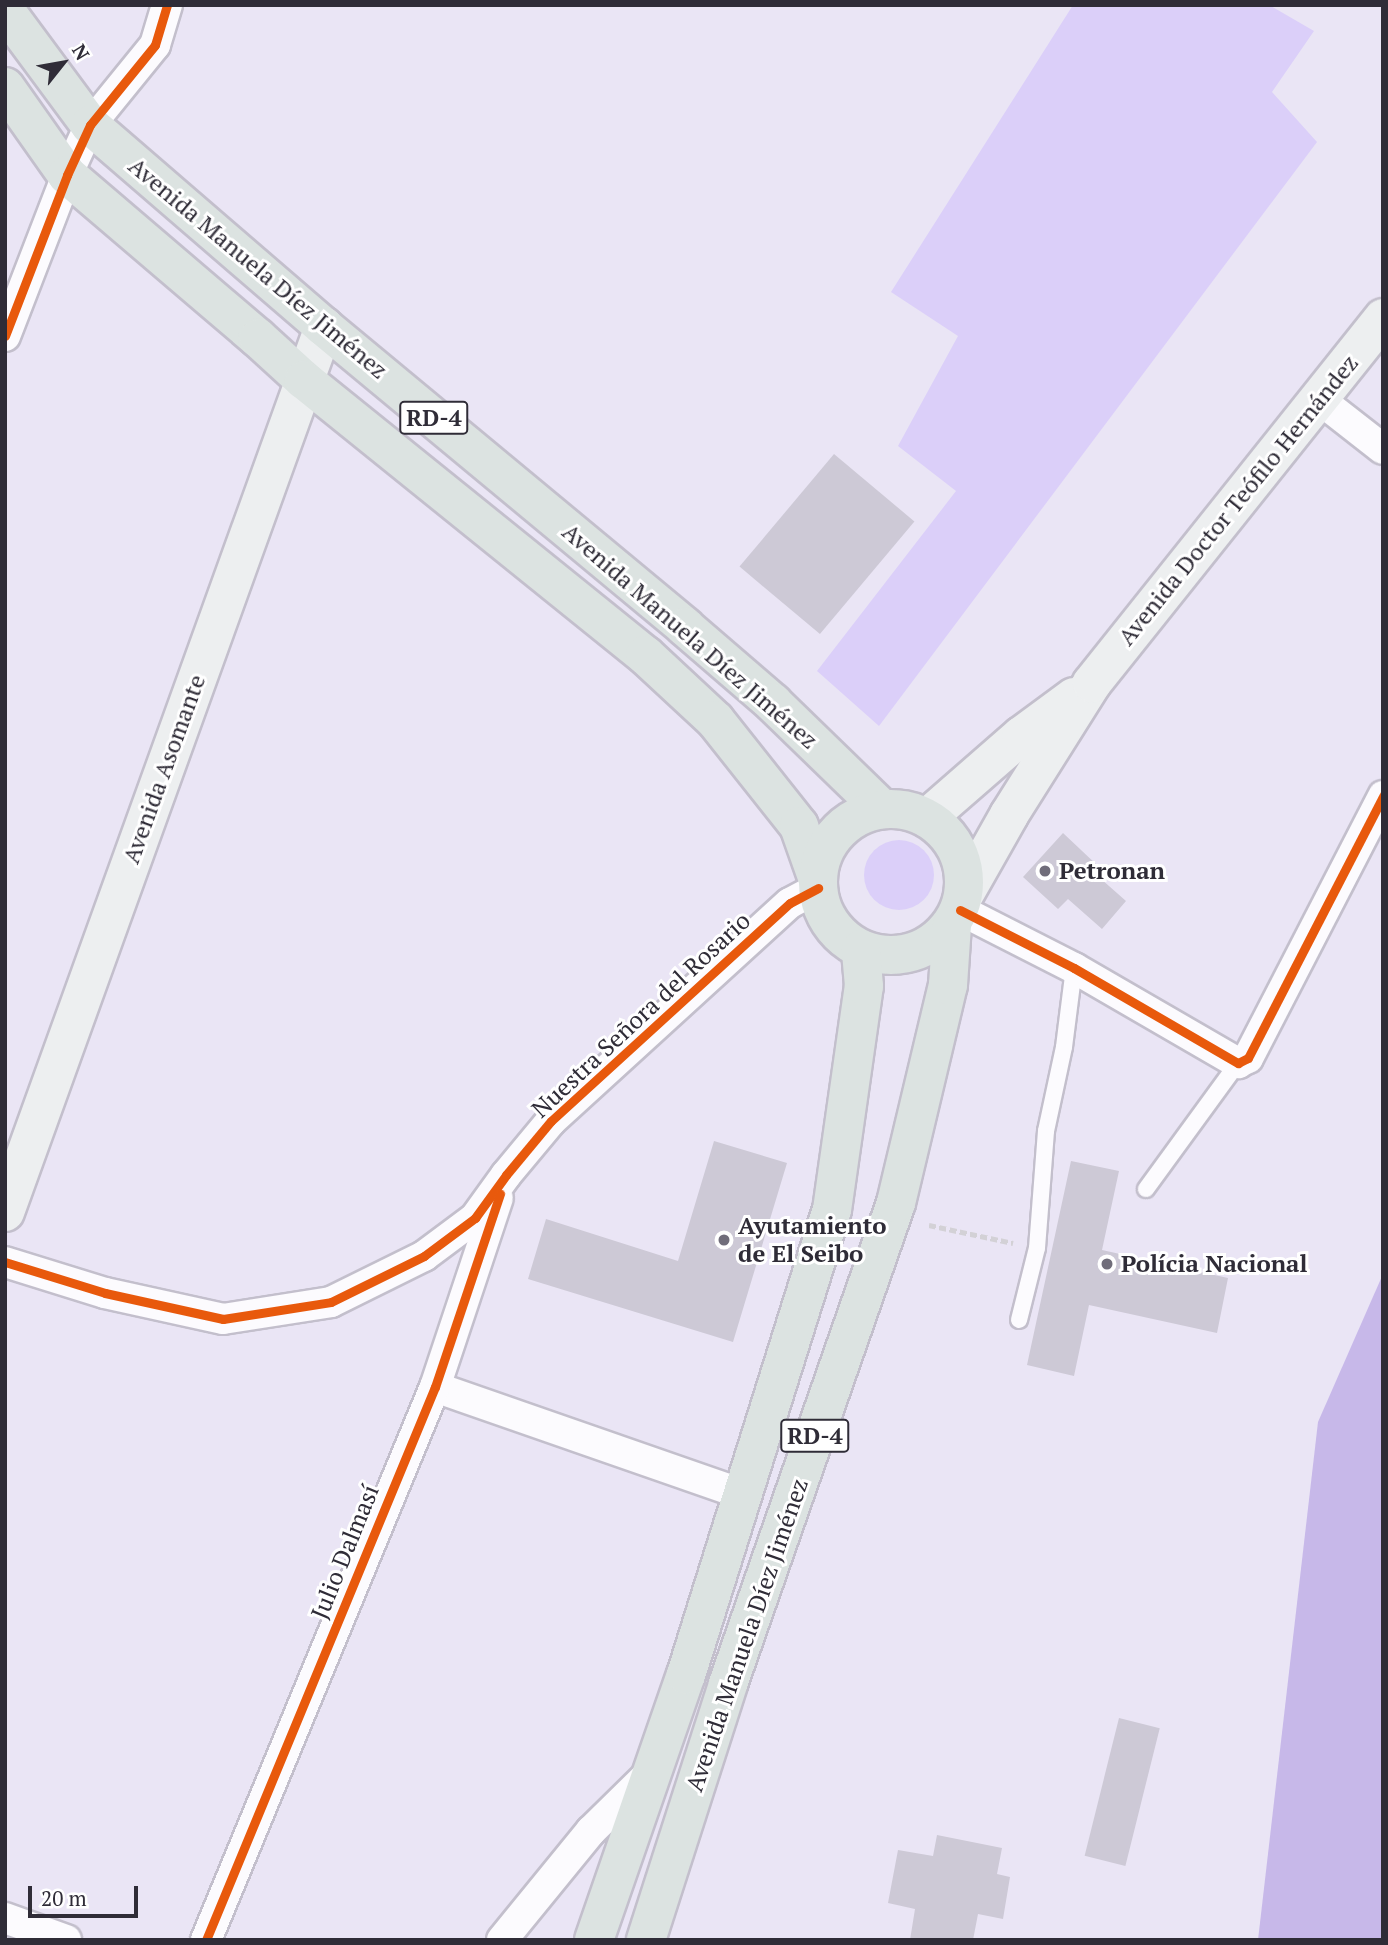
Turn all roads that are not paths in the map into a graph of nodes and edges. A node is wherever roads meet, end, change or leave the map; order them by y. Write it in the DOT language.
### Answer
graph roads {
  1 [pos="167,5"];
  2 [pos="14,10"];
  3 [pos="5,88"];
  4 [pos="90,125"];
  5 [pos="67,175"];
  6 [pos="1383,317"];
  7 [pos="324,327"];
  8 [pos="5,336"];
  9 [pos="304,380"];
  10 [pos="1319,399"];
  11 [pos="1383,449"];
  12 [pos="1092,683"];
  13 [pos="1383,796"];
  14 [pos="881,809"];
  15 [pos="927,818"];
  16 [pos="818,884"];
  17 [pos="958,910"];
  18 [pos="861,949"];
  19 [pos="1074,968"];
  20 [pos="1238,1063"];
  21 [pos="506,1175"];
  22 [pos="1146,1189"];
  23 [pos="5,1212"];
  24 [pos="5,1262"];
  25 [pos="1019,1320"];
  26 [pos="435,1387"];
  27 [pos="743,1494"];
  28 [pos="649,1774"];
  29 [pos="5,1918"];
  30 [pos="66,1940"];
  31 [pos="206,1940"];
  32 [pos="502,1940"];
  33 [pos="594,1940"];
  34 [pos="646,1940"];
  1 -- 4 [label="street"];
  2 -- 4 [label="main road, Avenida Manuela Díez Jiménez / RD-4"];
  3 -- 5 [label="main road, Avenida Manuela Díez Jiménez / RD-4"];
  4 -- 5 [label="street"];
  4 -- 7 [label="main road, Avenida Manuela Díez Jiménez / RD-4"];
  5 -- 8 [label="street"];
  5 -- 9 [label="main road, Avenida Manuela Díez Jiménez / RD-4"];
  6 -- 10 [label="main road, Avenida Doctor Teófilo Hernández"];
  7 -- 9 [label="main road, Avenida Asomante"];
  7 -- 14 [label="main road, Avenida Manuela Díez Jiménez / RD-4"];
  9 -- 16 [label="main road, Avenida Manuela Díez Jiménez / RD-4"];
  9 -- 23 [label="main road, Avenida Asomante"];
  10 -- 11 [label="street"];
  10 -- 12 [label="main road, Avenida Doctor Teófilo Hernández"];
  12 -- 15 [label="main road, Avenida Doctor Teófilo Hernández"];
  12 -- 17 [label="main road, Avenida Doctor Teófilo Hernández"];
  13 -- 20 [label="street"];
  14 -- 15 [label="main road, RD-4"];
  14 -- 16 [label="main road, RD-4"];
  15 -- 17 [label="main road, RD-4"];
  16 -- 18 [label="main road, RD-4"];
  16 -- 21 [label="street, Nuestra Señora del Rosario"];
  17 -- 18 [label="main road, RD-4"];
  17 -- 19 [label="street"];
  17 -- 34 [label="main road, Avenida Manuela Díez Jiménez / RD-4"];
  18 -- 27 [label="main road, Avenida Manuela Díez Jiménez / RD-4"];
  19 -- 20 [label="street"];
  19 -- 25 [label="lane"];
  20 -- 22 [label="lane"];
  21 -- 24 [label="street, Nuestra Señora del Rosario"];
  21 -- 26 [label="street, Julio Dalmasí"];
  26 -- 27 [label="street"];
  26 -- 31 [label="street, Julio Dalmasí"];
  27 -- 28 [label="main road, Avenida Manuela Díez Jiménez / RD-4"];
  28 -- 32 [label="street"];
  28 -- 33 [label="main road, Avenida Manuela Díez Jiménez / RD-4"];
  29 -- 30 [label="street"];
}
